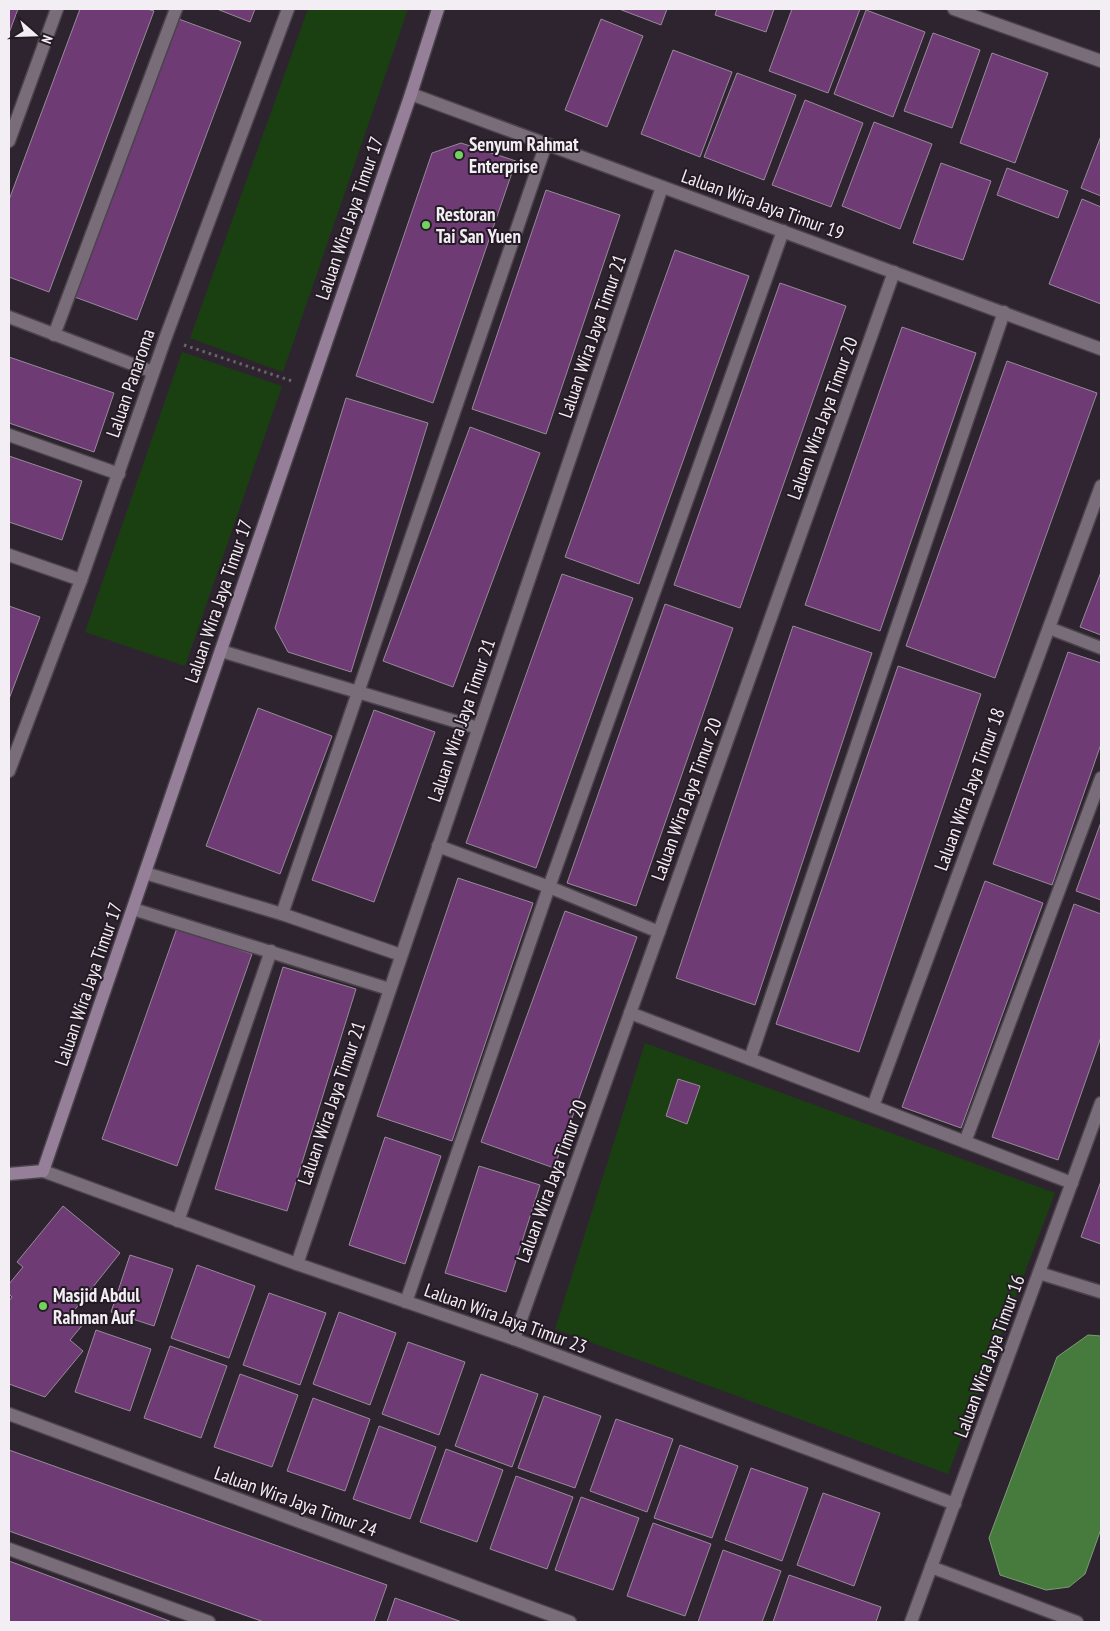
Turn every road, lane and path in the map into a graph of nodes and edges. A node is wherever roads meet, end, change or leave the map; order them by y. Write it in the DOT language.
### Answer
graph roads {
  1 [pos="58,9"];
  2 [pos="176,9"];
  3 [pos="288,9"];
  4 [pos="438,9"];
  5 [pos="954,9"];
  6 [pos="1101,61"];
  7 [pos="411,94"];
  8 [pos="9,141"];
  9 [pos="546,144"];
  10 [pos="662,187"];
  11 [pos="783,231"];
  12 [pos="894,272"];
  13 [pos="1004,312"];
  14 [pos="9,317"];
  15 [pos="54,334"];
  16 [pos="165,339"];
  17 [pos="1101,349"];
  18 [pos="153,372"];
  19 [pos="311,387"];
  20 [pos="9,435"];
  21 [pos="119,474"];
  22 [pos="1101,486"];
  23 [pos="9,555"];
  24 [pos="81,580"];
  25 [pos="1049,628"];
  26 [pos="1101,648"];
  27 [pos="221,651"];
  28 [pos="357,692"];
  29 [pos="478,728"];
  30 [pos="9,771"];
  31 [pos="1101,778"];
  32 [pos="438,846"];
  33 [pos="145,873"];
  34 [pos="549,887"];
  35 [pos="133,909"];
  36 [pos="282,914"];
  37 [pos="659,932"];
  38 [pos="272,951"];
  39 [pos="401,955"];
  40 [pos="390,989"];
  41 [pos="630,1013"];
  42 [pos="750,1059"];
  43 [pos="1101,1102"];
  44 [pos="873,1106"];
  45 [pos="966,1142"];
  46 [pos="43,1171"];
  47 [pos="9,1173"];
  48 [pos="1072,1183"];
  49 [pos="178,1221"];
  50 [pos="297,1264"];
  51 [pos="1039,1273"];
  52 [pos="1101,1292"];
  53 [pos="406,1302"];
  54 [pos="514,1339"];
  55 [pos="9,1414"];
  56 [pos="954,1504"];
  57 [pos="9,1549"];
  58 [pos="931,1567"];
  59 [pos="209,1622"];
  60 [pos="570,1622"];
  61 [pos="911,1622"];
  62 [pos="1077,1622"];
  1 -- 8 [label="street"];
  2 -- 15 [label="street"];
  3 -- 16 [label="street, Laluan Panaroma"];
  4 -- 7 [label="street, Laluan Wira Jaya Timur 17"];
  5 -- 6 [label="street"];
  7 -- 9 [label="street, Laluan Wira Jaya Timur 19"];
  7 -- 19 [label="street, Laluan Wira Jaya Timur 17"];
  9 -- 10 [label="street, Laluan Wira Jaya Timur 19"];
  9 -- 28 [label="street"];
  10 -- 11 [label="street, Laluan Wira Jaya Timur 19"];
  10 -- 29 [label="street, Laluan Wira Jaya Timur 21"];
  11 -- 12 [label="street, Laluan Wira Jaya Timur 19"];
  11 -- 34 [label="street"];
  12 -- 13 [label="street, Laluan Wira Jaya Timur 19"];
  12 -- 37 [label="street, Laluan Wira Jaya Timur 20"];
  13 -- 17 [label="street, Laluan Wira Jaya Timur 19"];
  13 -- 42 [label="street"];
  14 -- 15 [label="street"];
  15 -- 18 [label="street"];
  16 -- 18 [label="street, Laluan Panaroma"];
  16 -- 19 [label="path"];
  18 -- 21 [label="street, Laluan Panaroma"];
  19 -- 27 [label="street, Laluan Wira Jaya Timur 17"];
  20 -- 21 [label="street"];
  21 -- 24 [label="street, Laluan Panaroma"];
  22 -- 25 [label="street, Laluan Wira Jaya Timur 18"];
  23 -- 24 [label="street"];
  24 -- 30 [label="street, Laluan Panaroma"];
  25 -- 26 [label="street"];
  25 -- 44 [label="street, Laluan Wira Jaya Timur 18"];
  27 -- 28 [label="street"];
  27 -- 33 [label="street, Laluan Wira Jaya Timur 17"];
  28 -- 29 [label="street"];
  28 -- 36 [label="street"];
  29 -- 32 [label="street, Laluan Wira Jaya Timur 21"];
  31 -- 45 [label="street"];
  32 -- 34 [label="street"];
  32 -- 39 [label="street, Laluan Wira Jaya Timur 21"];
  33 -- 35 [label="street, Laluan Wira Jaya Timur 17"];
  33 -- 36 [label="street"];
  34 -- 37 [label="street"];
  34 -- 53 [label="street"];
  35 -- 38 [label="street"];
  35 -- 46 [label="street, Laluan Wira Jaya Timur 17"];
  36 -- 39 [label="street"];
  37 -- 41 [label="street, Laluan Wira Jaya Timur 20"];
  38 -- 40 [label="street"];
  38 -- 49 [label="street"];
  39 -- 40 [label="street, Laluan Wira Jaya Timur 21"];
  40 -- 50 [label="street, Laluan Wira Jaya Timur 21"];
  41 -- 42 [label="street"];
  41 -- 54 [label="street, Laluan Wira Jaya Timur 20"];
  42 -- 44 [label="street"];
  43 -- 48 [label="street, Laluan Wira Jaya Timur 16"];
  44 -- 45 [label="street"];
  45 -- 48 [label="street"];
  46 -- 47 [label="street"];
  46 -- 49 [label="street, Laluan Wira Jaya Timur 23"];
  48 -- 51 [label="street, Laluan Wira Jaya Timur 16"];
  49 -- 50 [label="street, Laluan Wira Jaya Timur 23"];
  50 -- 53 [label="street, Laluan Wira Jaya Timur 23"];
  51 -- 52 [label="street"];
  51 -- 56 [label="street, Laluan Wira Jaya Timur 16"];
  53 -- 54 [label="street, Laluan Wira Jaya Timur 23"];
  54 -- 56 [label="street, Laluan Wira Jaya Timur 23"];
  55 -- 60 [label="street, Laluan Wira Jaya Timur 24"];
  56 -- 58 [label="street, Laluan Wira Jaya Timur 16"];
  57 -- 59 [label="street"];
  58 -- 61 [label="street, Laluan Wira Jaya Timur 16"];
  58 -- 62 [label="street"];
}
